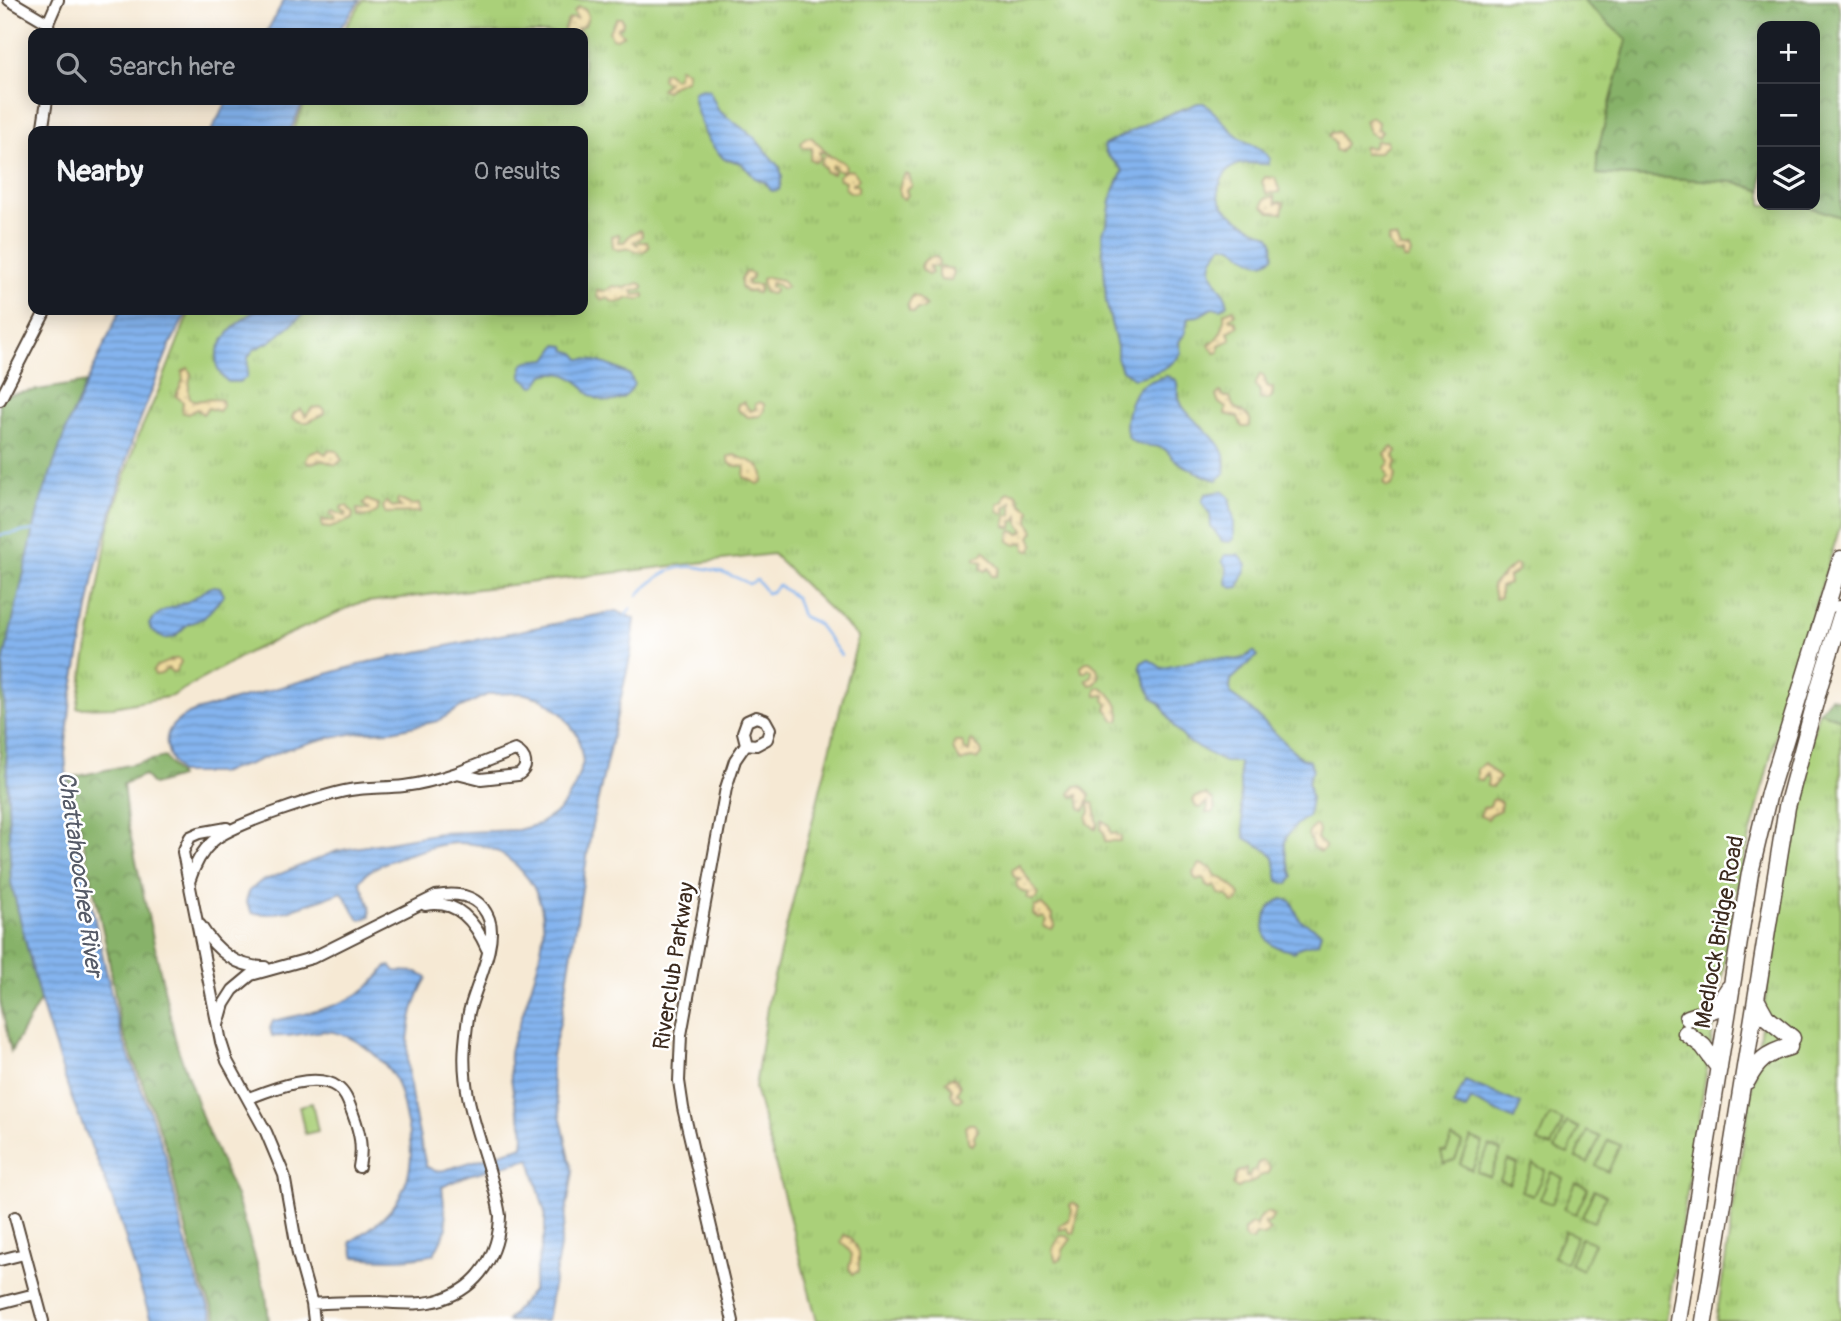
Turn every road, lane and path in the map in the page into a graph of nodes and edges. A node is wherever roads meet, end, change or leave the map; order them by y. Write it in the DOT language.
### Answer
graph roads {
  1 [pos="9,0"];
  2 [pos="58,0"];
  3 [pos="48,28"];
  4 [pos="46,105"];
  5 [pos="43,126"];
  6 [pos="43,315"];
  7 [pos="0,400"];
  8 [pos="1841,559"];
  9 [pos="1834,606"];
  10 [pos="1841,616"];
  11 [pos="1838,636"];
  12 [pos="746,744"];
  13 [pos="457,773"];
  14 [pos="237,827"];
  15 [pos="189,882"];
  16 [pos="420,906"];
  17 [pos="195,913"];
  18 [pos="487,949"];
  19 [pos="278,967"];
  20 [pos="1733,979"];
  21 [pos="1756,999"];
  22 [pos="218,1025"];
  23 [pos="1719,1068"];
  24 [pos="1741,1092"];
  25 [pos="249,1098"];
  26 [pos="359,1167"];
  27 [pos="15,1217"];
  28 [pos="24,1254"];
  29 [pos="0,1260"];
  30 [pos="36,1294"];
  31 [pos="0,1303"];
  32 [pos="312,1304"];
  33 [pos="43,1321"];
  34 [pos="314,1321"];
  35 [pos="733,1321"];
  36 [pos="1678,1321"];
  37 [pos="1704,1321"];
  1 -- 3 [label="street"];
  2 -- 3 [label="street"];
  4 -- 5 [label="street"];
  6 -- 7 [label="street"];
  8 -- 9 [label="highway, Medlock Bridge Road"];
  9 -- 10 [label="street"];
  9 -- 20 [label="highway, Medlock Bridge Road"];
  10 -- 11 [label="highway, Medlock Bridge Road"];
  11 -- 21 [label="highway, Medlock Bridge Road"];
  12 -- 35 [label="street, Riverclub Parkway"];
  13 -- 13 [label="street"];
  13 -- 14 [label="street"];
  14 -- 15 [label="street"];
  14 -- 15 [label="street"];
  15 -- 17 [label="street"];
  16 -- 18 [label="street"];
  16 -- 18 [label="street"];
  16 -- 19 [label="street"];
  17 -- 19 [label="street"];
  17 -- 22 [label="street"];
  18 -- 32 [label="street"];
  19 -- 22 [label="street"];
  20 -- 23 [label="highway, Medlock Bridge Road"];
  20 -- 23 [label="highway"];
  21 -- 24 [label="highway, Medlock Bridge Road"];
  21 -- 24 [label="highway"];
  22 -- 25 [label="street"];
  23 -- 36 [label="highway, Medlock Bridge Road"];
  24 -- 37 [label="highway, Medlock Bridge Road"];
  25 -- 26 [label="street"];
  25 -- 32 [label="street"];
  27 -- 28 [label="street"];
  28 -- 29 [label="street"];
  28 -- 30 [label="street"];
  30 -- 31 [label="street"];
  30 -- 33 [label="street"];
  32 -- 34 [label="street"];
}
